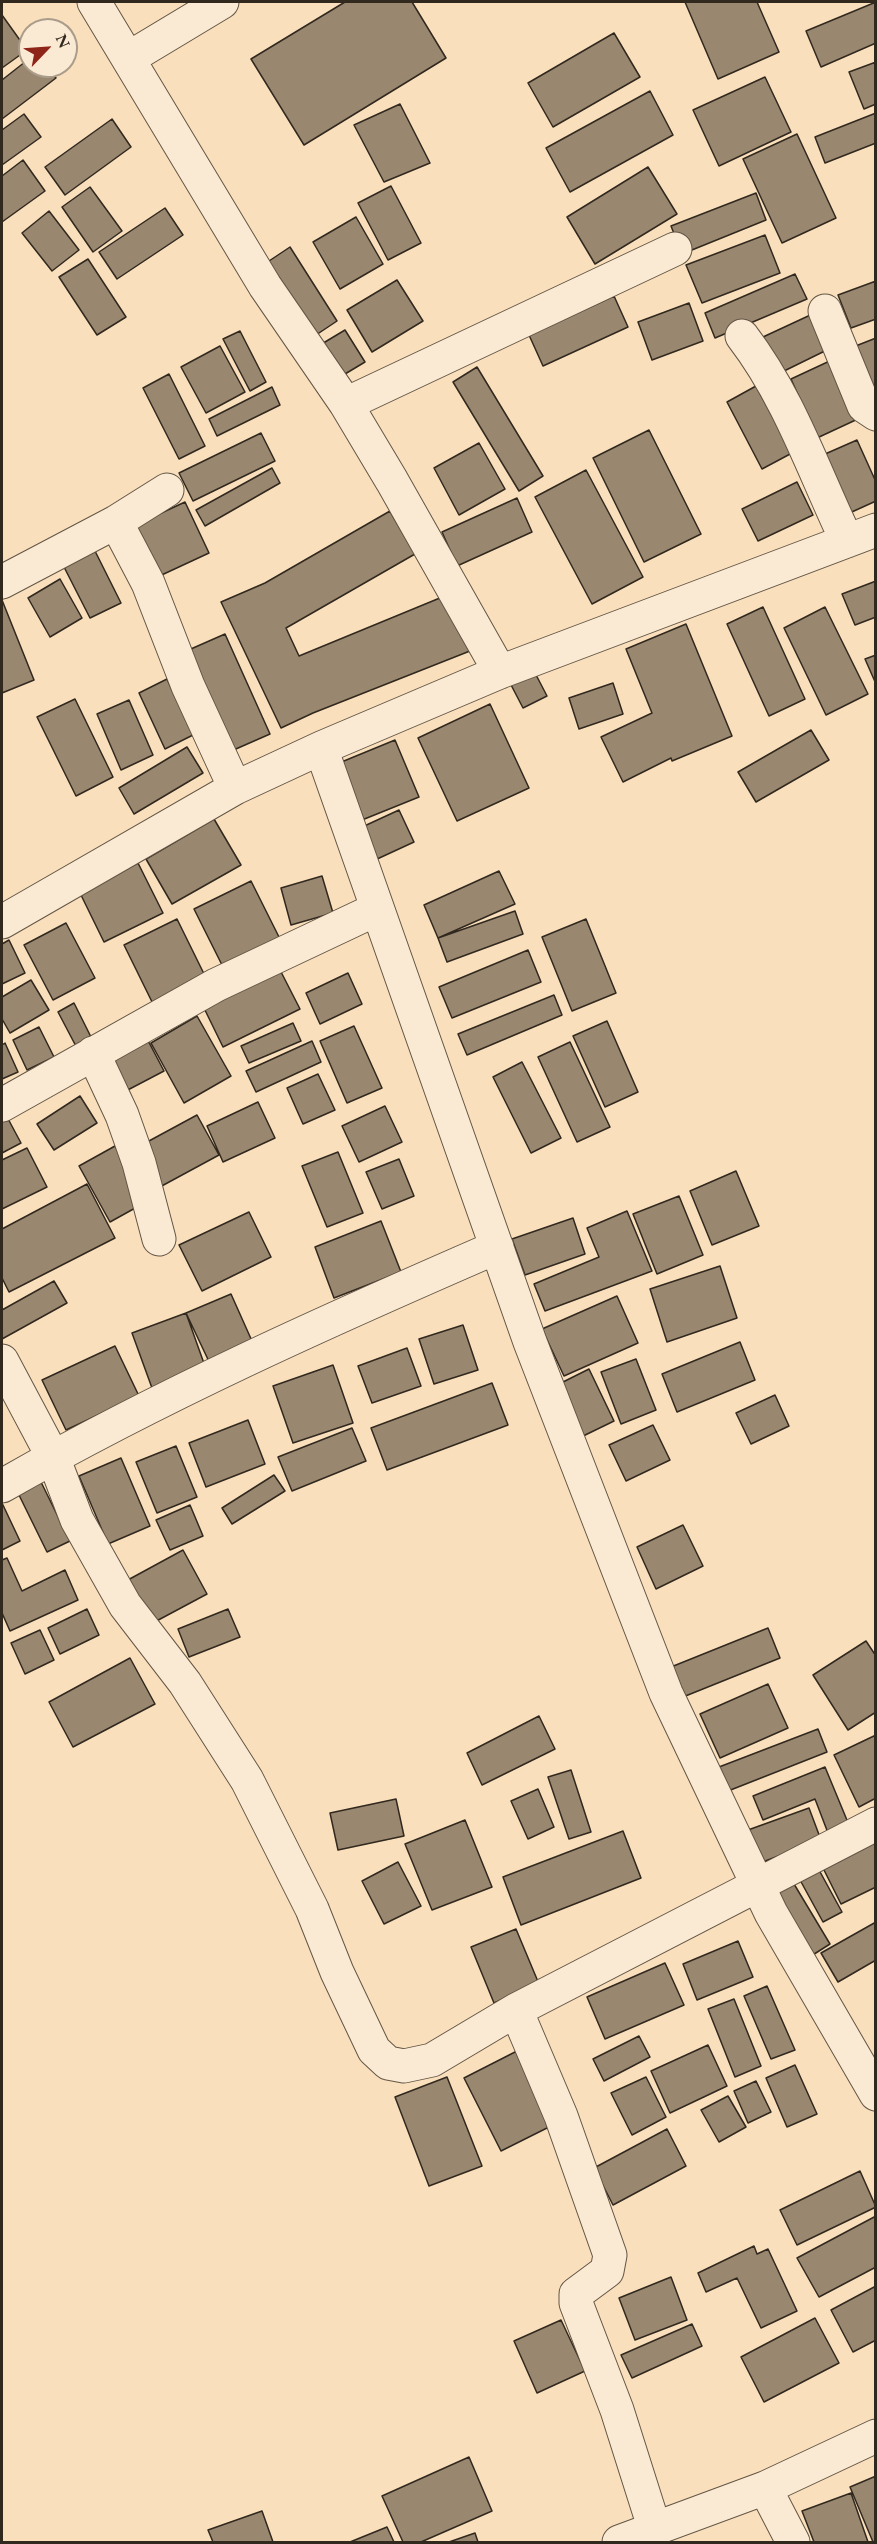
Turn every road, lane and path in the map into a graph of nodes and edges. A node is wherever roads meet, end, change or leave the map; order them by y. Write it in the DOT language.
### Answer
graph roads {
  1 [pos="94,2"];
  2 [pos="222,2"];
  3 [pos="129,58"];
  4 [pos="675,249"];
  5 [pos="825,311"];
  6 [pos="742,336"];
  7 [pos="346,404"];
  8 [pos="876,414"];
  9 [pos="167,490"];
  10 [pos="116,522"];
  11 [pos="861,535"];
  12 [pos="2,582"];
  13 [pos="500,672"];
  14 [pos="321,748"];
  15 [pos="235,788"];
  16 [pos="377,909"];
  17 [pos="2,922"];
  18 [pos="93,1053"];
  19 [pos="2,1105"];
  20 [pos="159,1239"];
  21 [pos="497,1247"];
  22 [pos="2,1361"];
  23 [pos="53,1456"];
  24 [pos="2,1486"];
  25 [pos="876,1824"];
  26 [pos="757,1884"];
  27 [pos="516,2010"];
  28 [pos="876,2094"];
  29 [pos="876,2436"];
  30 [pos="765,2488"];
  31 [pos="655,2530"];
  32 [pos="619,2542"];
  33 [pos="794,2542"];
  1 -- 3 [label="street"];
  2 -- 3 [label="street"];
  3 -- 7 [label="street"];
  4 -- 7 [label="street"];
  5 -- 8 [label="street"];
  6 -- 11 [label="street"];
  7 -- 13 [label="street"];
  9 -- 10 [label="street"];
  10 -- 12 [label="street"];
  10 -- 15 [label="street"];
  11 -- 13 [label="street"];
  13 -- 14 [label="street"];
  14 -- 15 [label="street"];
  14 -- 16 [label="street"];
  15 -- 17 [label="street"];
  16 -- 18 [label="street"];
  16 -- 21 [label="street"];
  18 -- 19 [label="street"];
  18 -- 20 [label="street"];
  21 -- 23 [label="street"];
  21 -- 26 [label="street"];
  22 -- 23 [label="street"];
  23 -- 24 [label="street"];
  23 -- 27 [label="street"];
  25 -- 26 [label="street"];
  26 -- 27 [label="street"];
  26 -- 28 [label="street"];
  27 -- 31 [label="street"];
  29 -- 30 [label="street"];
  30 -- 31 [label="street"];
  30 -- 33 [label="street"];
  31 -- 32 [label="street"];
}
